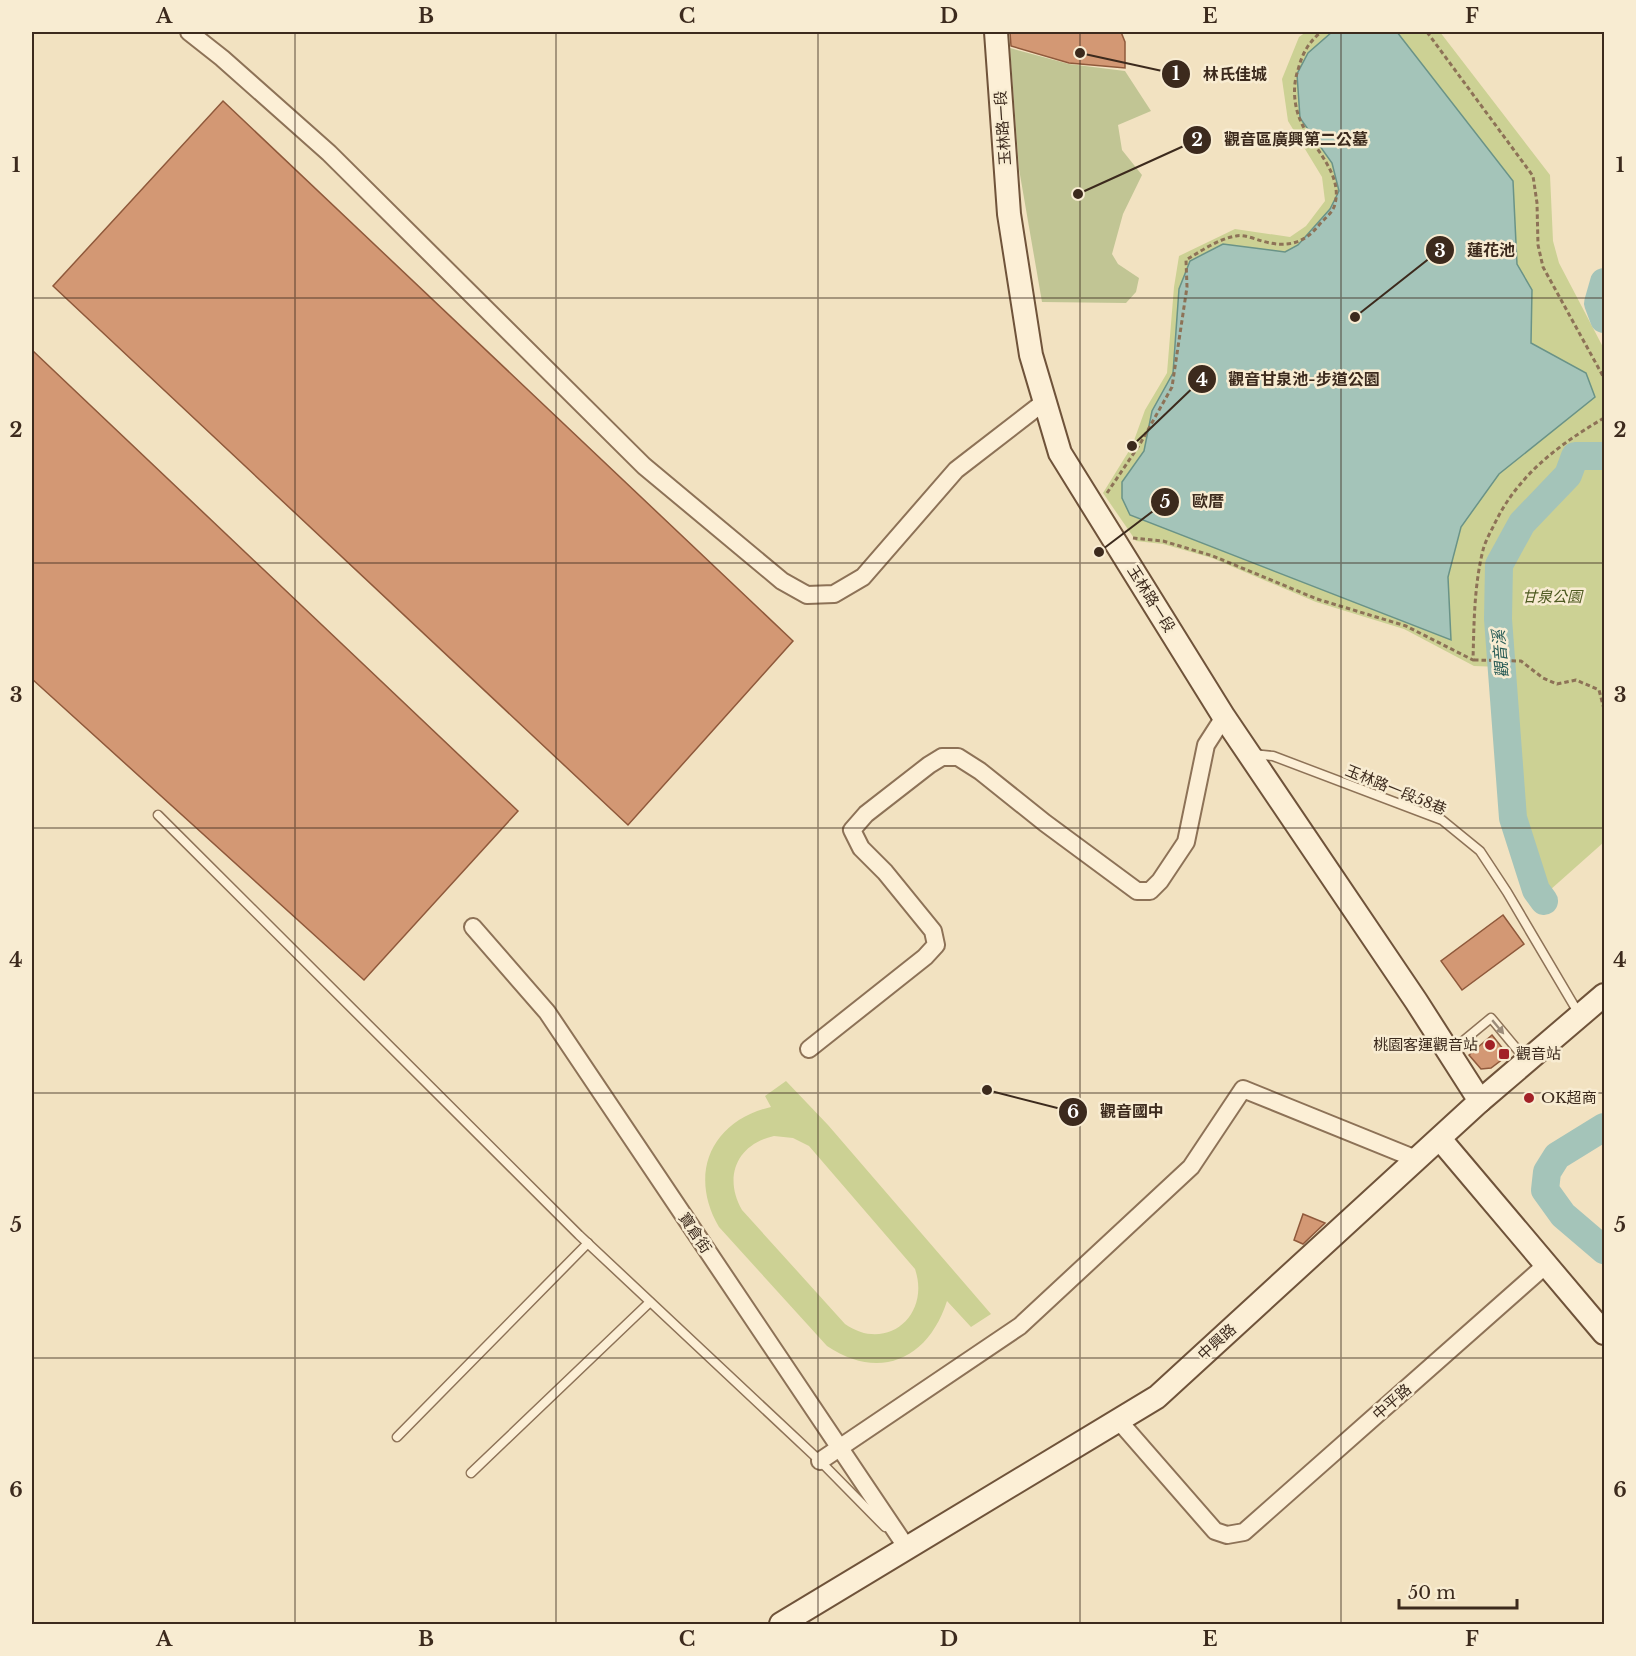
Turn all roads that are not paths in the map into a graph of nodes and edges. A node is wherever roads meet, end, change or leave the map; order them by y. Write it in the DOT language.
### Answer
graph roads {
  1 [pos="189,32"];
  2 [pos="996,32"];
  3 [pos="1044,402"];
  4 [pos="1224,717"];
  5 [pos="1250,753"];
  6 [pos="158,815"];
  7 [pos="473,927"];
  8 [pos="1605,995"];
  9 [pos="1579,1015"];
  10 [pos="809,1049"];
  11 [pos="1450,1052"];
  12 [pos="1527,1061"];
  13 [pos="1480,1101"];
  14 [pos="1440,1139"];
  15 [pos="1416,1160"];
  16 [pos="588,1243"];
  17 [pos="1548,1264"];
  18 [pos="650,1302"];
  19 [pos="1605,1333"];
  20 [pos="1119,1421"];
  21 [pos="397,1437"];
  22 [pos="839,1448"];
  23 [pos="820,1461"];
  24 [pos="471,1473"];
  25 [pos="907,1548"];
  26 [pos="781,1624"];
  1 -- 3 [label="street"];
  2 -- 3 [label="street, 玉林路一段"];
  3 -- 4 [label="street, 玉林路一段"];
  4 -- 5 [label="street, 玉林路一段"];
  4 -- 10 [label="street"];
  5 -- 9 [label="lane, 玉林路一段58巷"];
  5 -- 11 [label="street, 玉林路一段"];
  6 -- 16 [label="lane"];
  7 -- 22 [label="street, 寶倉街"];
  8 -- 9 [label="street, 中興路"];
  9 -- 12 [label="street, 中興路"];
  11 -- 12 [label="lane, one-way"];
  11 -- 13 [label="street, 玉林路一段"];
  12 -- 13 [label="street, 中興路"];
  13 -- 14 [label="street, 中興路"];
  14 -- 15 [label="street, 中興路"];
  14 -- 17 [label="street"];
  15 -- 20 [label="street, 中興路"];
  15 -- 22 [label="street"];
  16 -- 18 [label="lane"];
  16 -- 21 [label="lane"];
  17 -- 19 [label="street"];
  17 -- 20 [label="street, 中平路"];
  18 -- 23 [label="lane"];
  18 -- 24 [label="lane"];
  20 -- 25 [label="street, 中興路"];
  22 -- 23 [label="street"];
  22 -- 25 [label="street, 寶倉街"];
  23 -- 25 [label="lane"];
  25 -- 26 [label="street, 中興路"];
}
